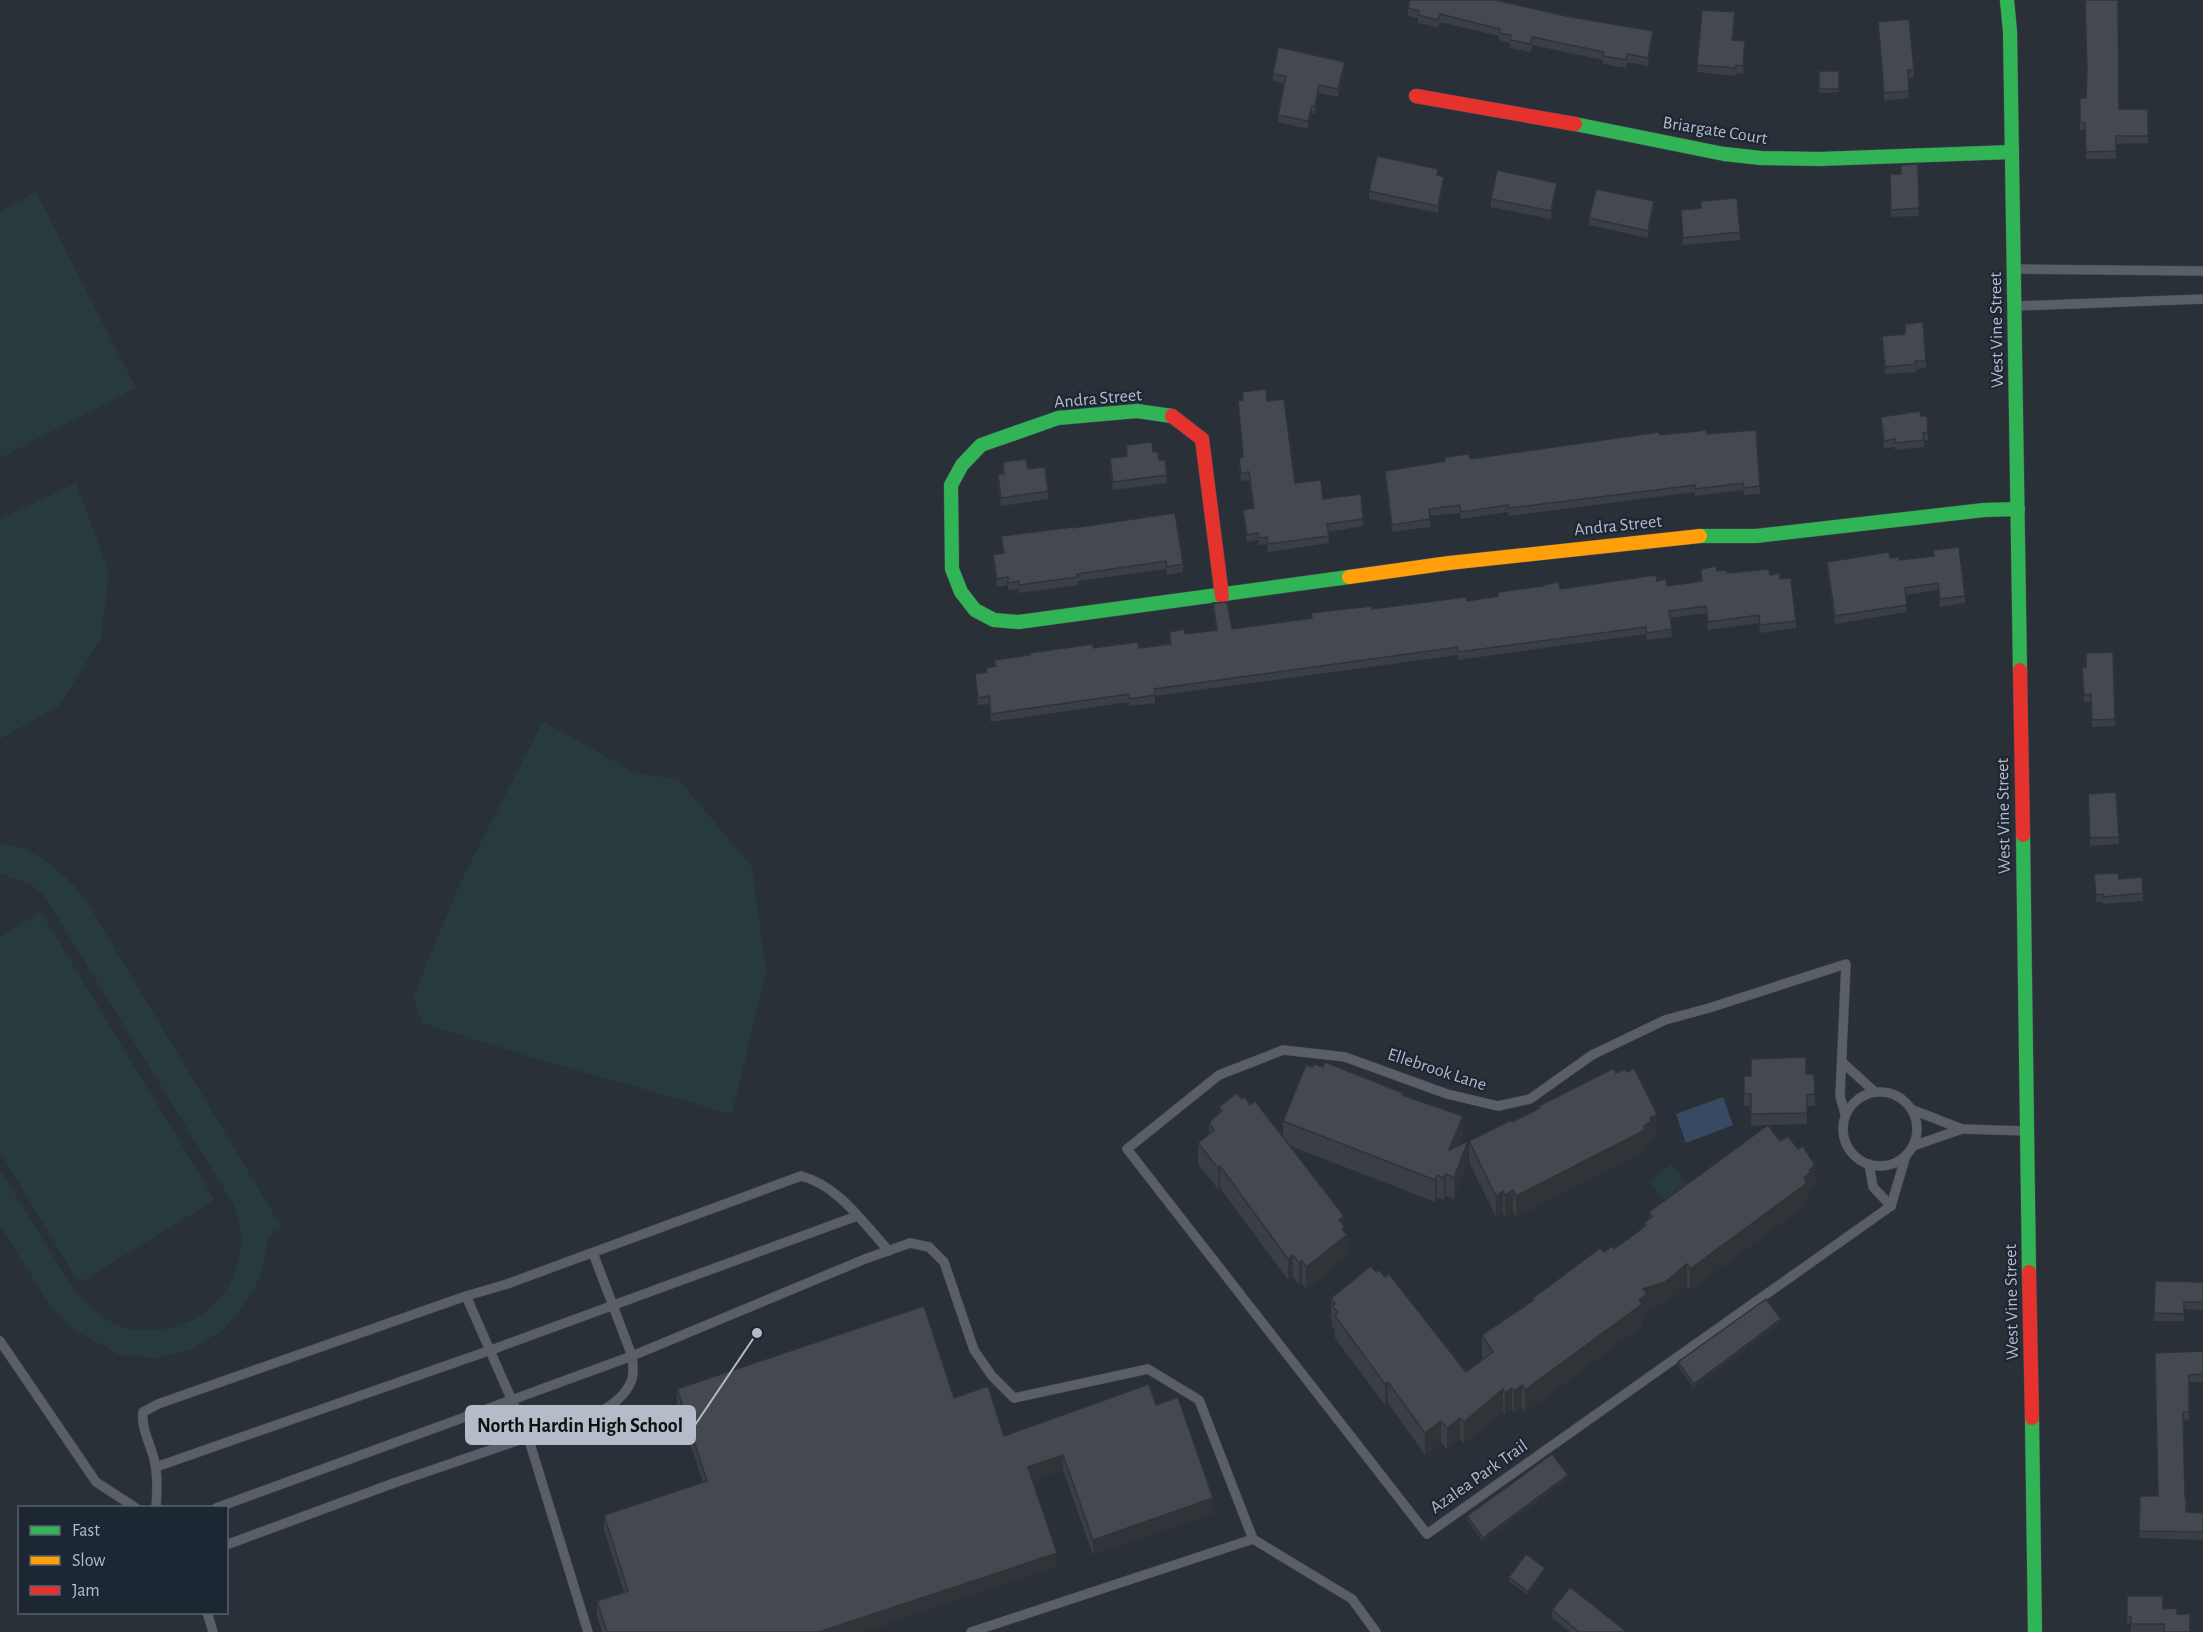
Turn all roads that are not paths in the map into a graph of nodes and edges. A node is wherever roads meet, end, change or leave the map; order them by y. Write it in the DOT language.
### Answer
graph roads {
  1 [pos="2007,0"];
  2 [pos="1416,96"];
  3 [pos="2012,152"];
  4 [pos="2014,269"];
  5 [pos="2203,271"];
  6 [pos="2203,299"];
  7 [pos="2015,306"];
  8 [pos="2018,508"];
  9 [pos="1222,596"];
  10 [pos="1842,1062"];
  11 [pos="1875,1092"];
  12 [pos="1913,1110"];
  13 [pos="1845,1114"];
  14 [pos="1962,1129"];
  15 [pos="2026,1131"];
  16 [pos="1913,1146"];
  17 [pos="1127,1149"];
  18 [pos="1906,1155"];
  19 [pos="1869,1164"];
  20 [pos="1891,1206"];
  21 [pos="856,1216"];
  22 [pos="889,1251"];
  23 [pos="593,1253"];
  24 [pos="466,1296"];
  25 [pos="612,1306"];
  26 [pos="0,1341"];
  27 [pos="491,1350"];
  28 [pos="632,1356"];
  29 [pos="511,1399"];
  30 [pos="528,1437"];
  31 [pos="156,1467"];
  32 [pos="133,1506"];
  33 [pos="156,1506"];
  34 [pos="221,1506"];
  35 [pos="1253,1539"];
  36 [pos="228,1544"];
  37 [pos="208,1614"];
  38 [pos="213,1632"];
  39 [pos="588,1632"];
  40 [pos="971,1632"];
  41 [pos="1376,1632"];
  42 [pos="2035,1632"];
  1 -- 3 [label="street, West Vine Street"];
  2 -- 3 [label="street, Briargate Court"];
  3 -- 4 [label="street, West Vine Street"];
  4 -- 5 [label="lane"];
  4 -- 7 [label="street, West Vine Street"];
  6 -- 7 [label="lane"];
  7 -- 8 [label="street, West Vine Street"];
  8 -- 9 [label="street, Andra Street"];
  8 -- 15 [label="street, West Vine Street"];
  9 -- 9 [label="street, Andra Street"];
  10 -- 11 [label="lane"];
  10 -- 13 [label="lane"];
  10 -- 17 [label="lane, Ellebrook Lane"];
  11 -- 12 [label="lane"];
  11 -- 13 [label="lane"];
  12 -- 14 [label="lane"];
  12 -- 16 [label="lane"];
  13 -- 19 [label="lane"];
  14 -- 15 [label="lane"];
  14 -- 16 [label="lane"];
  15 -- 42 [label="street, West Vine Street"];
  16 -- 18 [label="lane"];
  17 -- 20 [label="lane, Azalea Park Trail"];
  18 -- 19 [label="lane"];
  18 -- 20 [label="lane"];
  19 -- 20 [label="lane"];
  21 -- 22 [label="lane"];
  21 -- 23 [label="lane"];
  21 -- 25 [label="lane"];
  22 -- 28 [label="lane"];
  22 -- 35 [label="lane"];
  23 -- 24 [label="lane"];
  23 -- 25 [label="lane"];
  24 -- 27 [label="lane"];
  24 -- 31 [label="lane"];
  25 -- 27 [label="lane"];
  25 -- 28 [label="lane"];
  26 -- 32 [label="lane"];
  27 -- 29 [label="lane"];
  27 -- 31 [label="lane"];
  28 -- 29 [label="lane"];
  28 -- 30 [label="lane"];
  29 -- 30 [label="lane"];
  29 -- 34 [label="lane"];
  30 -- 36 [label="lane"];
  30 -- 39 [label="lane"];
  31 -- 33 [label="lane"];
  35 -- 40 [label="lane"];
  35 -- 41 [label="lane"];
  37 -- 38 [label="lane"];
}
